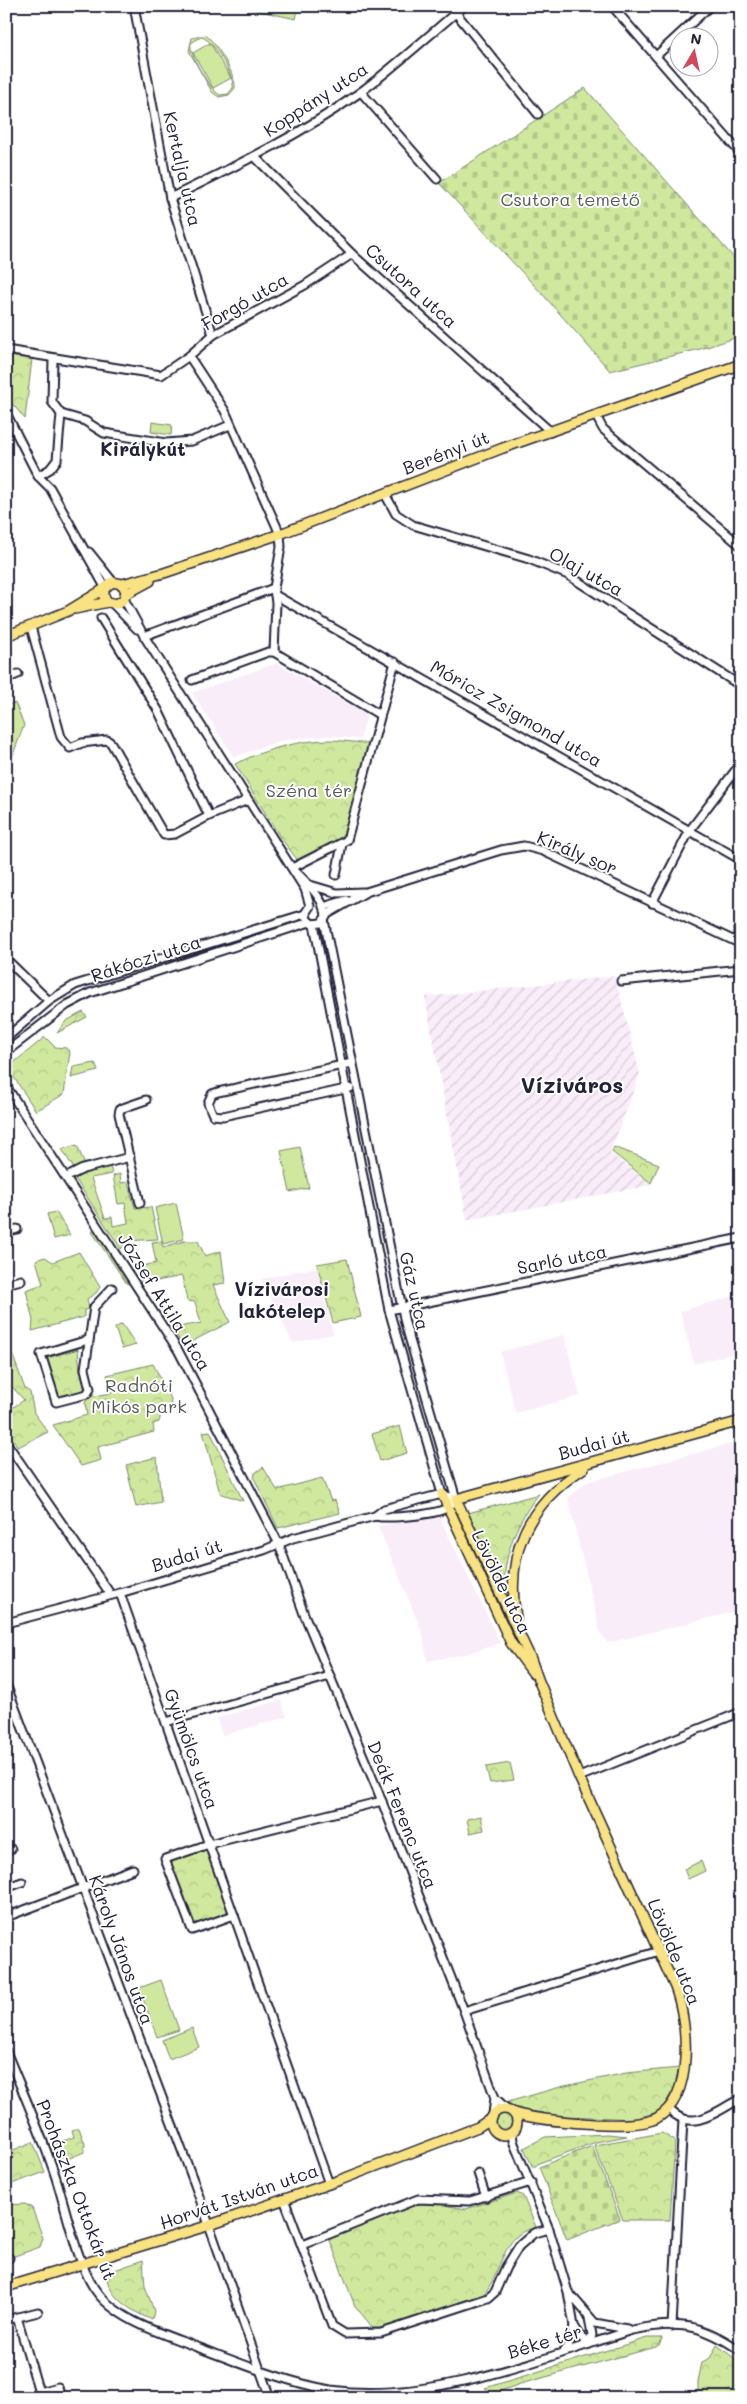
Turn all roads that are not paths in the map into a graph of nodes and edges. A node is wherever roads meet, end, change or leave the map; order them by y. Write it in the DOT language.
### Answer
graph roads {
  1 [pos="134,6"];
  2 [pos="612,6"];
  3 [pos="710,6"];
  4 [pos="458,9"];
  5 [pos="656,56"];
  6 [pos="361,92"];
  7 [pos="538,114"];
  8 [pos="741,154"];
  9 [pos="255,157"];
  10 [pos="437,179"];
  11 [pos="170,198"];
  12 [pos="352,254"];
  13 [pos="213,335"];
  14 [pos="6,350"];
  15 [pos="189,356"];
  16 [pos="53,359"];
  17 [pos="741,364"];
  18 [pos="6,413"];
  19 [pos="61,414"];
  20 [pos="596,416"];
  21 [pos="230,424"];
  22 [pos="551,432"];
  23 [pos="38,476"];
  24 [pos="385,494"];
  25 [pos="280,534"];
  26 [pos="78,538"];
  27 [pos="741,546"];
  28 [pos="164,573"];
  29 [pos="118,583"];
  30 [pos="104,588"];
  31 [pos="275,592"];
  32 [pos="125,596"];
  33 [pos="110,603"];
  34 [pos="68,611"];
  35 [pos="101,618"];
  36 [pos="31,627"];
  37 [pos="6,636"];
  38 [pos="144,636"];
  39 [pos="274,652"];
  40 [pos="395,662"];
  41 [pos="18,674"];
  42 [pos="6,679"];
  43 [pos="192,680"];
  44 [pos="741,686"];
  45 [pos="380,715"];
  46 [pos="741,763"];
  47 [pos="248,800"];
  48 [pos="209,816"];
  49 [pos="690,830"];
  50 [pos="342,844"];
  51 [pos="741,860"];
  52 [pos="292,868"];
  53 [pos="336,875"];
  54 [pos="310,885"];
  55 [pos="366,892"];
  56 [pos="350,900"];
  57 [pos="652,903"];
  58 [pos="310,906"];
  59 [pos="323,907"];
  60 [pos="306,914"];
  61 [pos="325,917"];
  62 [pos="312,923"];
  63 [pos="741,944"];
  64 [pos="6,959"];
  65 [pos="741,969"];
  66 [pos="621,981"];
  67 [pos="49,1001"];
  68 [pos="6,1038"];
  69 [pos="6,1052"];
  70 [pos="352,1063"];
  71 [pos="341,1065"];
  72 [pos="6,1086"];
  73 [pos="358,1086"];
  74 [pos="347,1089"];
  75 [pos="146,1100"];
  76 [pos="130,1157"];
  77 [pos="67,1178"];
  78 [pos="140,1204"];
  79 [pos="17,1230"];
  80 [pos="6,1232"];
  81 [pos="741,1238"];
  82 [pos="21,1280"];
  83 [pos="6,1284"];
  84 [pos="112,1288"];
  85 [pos="402,1307"];
  86 [pos="389,1310"];
  87 [pos="88,1340"];
  88 [pos="741,1421"];
  89 [pos="6,1442"];
  90 [pos="590,1464"];
  91 [pos="442,1494"];
  92 [pos="456,1500"];
  93 [pos="447,1508"];
  94 [pos="375,1516"];
  95 [pos="279,1544"];
  96 [pos="120,1593"];
  97 [pos="111,1595"];
  98 [pos="6,1622"];
  99 [pos="519,1634"];
  100 [pos="330,1676"];
  101 [pos="538,1679"];
  102 [pos="6,1684"];
  103 [pos="741,1712"];
  104 [pos="166,1722"];
  105 [pos="579,1777"];
  106 [pos="382,1801"];
  107 [pos="209,1844"];
  108 [pos="133,1870"];
  109 [pos="22,1882"];
  110 [pos="6,1888"];
  111 [pos="82,1889"];
  112 [pos="234,1914"];
  113 [pos="6,1917"];
  114 [pos="659,1951"];
  115 [pos="464,2011"];
  116 [pos="6,2051"];
  117 [pos="495,2098"];
  118 [pos="741,2098"];
  119 [pos="669,2109"];
  120 [pos="511,2111"];
  121 [pos="492,2116"];
  122 [pos="529,2118"];
  123 [pos="683,2120"];
  124 [pos="478,2127"];
  125 [pos="493,2129"];
  126 [pos="512,2133"];
  127 [pos="478,2173"];
  128 [pos="531,2182"];
  129 [pos="329,2184"];
  130 [pos="486,2198"];
  131 [pos="284,2199"];
  132 [pos="207,2226"];
  133 [pos="549,2229"];
  134 [pos="302,2246"];
  135 [pos="84,2264"];
  136 [pos="6,2287"];
  137 [pos="568,2292"];
  138 [pos="38,2312"];
  139 [pos="17,2318"];
  140 [pos="589,2318"];
  141 [pos="6,2320"];
  142 [pos="574,2326"];
  143 [pos="672,2326"];
  144 [pos="632,2330"];
  145 [pos="589,2344"];
  146 [pos="741,2351"];
  147 [pos="563,2352"];
  148 [pos="260,2369"];
  149 [pos="427,2390"];
  150 [pos="61,2398"];
  151 [pos="270,2398"];
  1 -- 11 [label="street, Kertalja utca"];
  2 -- 5 [label="street"];
  3 -- 5 [label="street"];
  4 -- 6 [label="street, Koppány utca"];
  4 -- 7 [label="street"];
  5 -- 8 [label="street"];
  6 -- 9 [label="street, Koppány utca"];
  6 -- 10 [label="street"];
  9 -- 11 [label="street, Koppány utca"];
  9 -- 12 [label="street, Csutora utca"];
  11 -- 13 [label="street, Kertalja utca"];
  12 -- 13 [label="street, Forgó utca"];
  12 -- 22 [label="street, Csutora utca"];
  13 -- 15 [label="street, Forgó utca"];
  14 -- 16 [label="street, Forgó utca"];
  15 -- 16 [label="street, Forgó utca"];
  15 -- 21 [label="street"];
  16 -- 19 [label="street"];
  17 -- 20 [label="main road, Berényi út"];
  18 -- 23 [label="street"];
  19 -- 21 [label="street"];
  19 -- 23 [label="street"];
  20 -- 22 [label="main road, Berényi út"];
  20 -- 27 [label="street"];
  21 -- 25 [label="street"];
  22 -- 24 [label="main road, Berényi út"];
  23 -- 26 [label="street"];
  24 -- 25 [label="main road, Berényi út"];
  24 -- 44 [label="street, Olaj utca"];
  25 -- 28 [label="main road, Berényi út"];
  25 -- 31 [label="street"];
  26 -- 29 [label="street"];
  26 -- 30 [label="street"];
  28 -- 29 [label="main road, Berényi út"];
  28 -- 32 [label="main road, Berényi út"];
  29 -- 30 [label="main road, Berényi út"];
  29 -- 32 [label="main road"];
  30 -- 33 [label="main road"];
  30 -- 34 [label="main road, Berényi út"];
  31 -- 38 [label="street"];
  31 -- 39 [label="street"];
  31 -- 40 [label="street, Móricz Zsigmond utca"];
  32 -- 33 [label="main road, Berényi út"];
  32 -- 38 [label="street"];
  33 -- 34 [label="main road, Berényi út"];
  33 -- 38 [label="street"];
  34 -- 36 [label="main road"];
  35 -- 48 [label="street"];
  36 -- 37 [label="main road"];
  36 -- 48 [label="street"];
  38 -- 47 [label="street"];
  39 -- 43 [label="street"];
  39 -- 45 [label="street"];
  40 -- 45 [label="street"];
  40 -- 49 [label="street, Móricz Zsigmond utca"];
  41 -- 42 [label="street"];
  45 -- 50 [label="street"];
  46 -- 49 [label="street"];
  47 -- 48 [label="street"];
  47 -- 52 [label="street"];
  49 -- 51 [label="street, Móricz Zsigmond utca"];
  49 -- 57 [label="street"];
  50 -- 52 [label="street"];
  50 -- 53 [label="street"];
  52 -- 54 [label="street"];
  52 -- 58 [label="street"];
  54 -- 55 [label="street, Király sor"];
  54 -- 59 [label="street"];
  55 -- 56 [label="street, Király sor"];
  55 -- 57 [label="street, Király sor"];
  56 -- 59 [label="street, Király sor"];
  56 -- 61 [label="street, Király sor"];
  57 -- 63 [label="street, Király sor"];
  58 -- 59 [label="street"];
  58 -- 60 [label="street"];
  59 -- 61 [label="street"];
  60 -- 62 [label="street"];
  60 -- 67 [label="street, Rákóczi utca"];
  61 -- 62 [label="street"];
  61 -- 70 [label="street, Gáz utca"];
  62 -- 69 [label="street, Rákóczi utca"];
  62 -- 71 [label="street, Gáz utca"];
  64 -- 67 [label="street"];
  65 -- 66 [label="street"];
  67 -- 68 [label="street, Rákóczi utca"];
  70 -- 71 [label="street"];
  70 -- 73 [label="street, Gáz utca"];
  71 -- 74 [label="street, Gáz utca"];
  71 -- 74 [label="street"];
  72 -- 77 [label="street, József Attila utca"];
  73 -- 74 [label="street"];
  73 -- 85 [label="street, Gáz utca"];
  74 -- 86 [label="street, Gáz utca"];
  75 -- 76 [label="street"];
  76 -- 77 [label="street"];
  76 -- 78 [label="street"];
  77 -- 95 [label="street, József Attila utca"];
  79 -- 80 [label="street"];
  81 -- 85 [label="street, Sarló utca"];
  82 -- 83 [label="street"];
  84 -- 87 [label="street"];
  85 -- 86 [label="street, Sarló utca"];
  85 -- 92 [label="street, Gáz utca"];
  86 -- 91 [label="street, Gáz utca"];
  87 -- 87 [label="street"];
  88 -- 90 [label="main road, Budai út"];
  89 -- 97 [label="street"];
  90 -- 92 [label="main road, Budai út"];
  90 -- 99 [label="main road, Lövölde utca"];
  91 -- 92 [label="street"];
  91 -- 93 [label="main road, Lövölde utca"];
  91 -- 94 [label="street, Budai út"];
  92 -- 93 [label="street, Budai út"];
  92 -- 99 [label="main road, Lövölde utca"];
  93 -- 94 [label="street, Budai út"];
  93 -- 101 [label="main road, Lövölde utca"];
  94 -- 95 [label="street, Budai út"];
  95 -- 96 [label="street, Budai út"];
  95 -- 100 [label="street, Deák Ferenc utca"];
  96 -- 97 [label="street, Budai út"];
  96 -- 104 [label="street, Gyümölcs utca"];
  97 -- 98 [label="street, Budai út"];
  99 -- 101 [label="main road, Lövölde utca"];
  100 -- 104 [label="street"];
  100 -- 106 [label="street, Deák Ferenc utca"];
  101 -- 105 [label="main road, Lövölde utca"];
  102 -- 111 [label="street, Károly János utca"];
  103 -- 105 [label="street"];
  104 -- 107 [label="street, Gyümölcs utca"];
  105 -- 114 [label="main road, Lövölde utca"];
  106 -- 107 [label="street"];
  106 -- 115 [label="street, Deák Ferenc utca"];
  107 -- 112 [label="street, Gyümölcs utca"];
  107 -- 112 [label="street"];
  108 -- 111 [label="street"];
  109 -- 110 [label="street"];
  111 -- 113 [label="street"];
  111 -- 132 [label="street, Károly János utca"];
  112 -- 129 [label="street, Gyümölcs utca"];
  114 -- 115 [label="street"];
  114 -- 119 [label="main road, Lövölde utca"];
  115 -- 117 [label="street, Deák Ferenc utca"];
  116 -- 135 [label="street, Prohászka Ottokár út"];
  117 -- 120 [label="street, Deák Ferenc utca"];
  117 -- 121 [label="street, Deák Ferenc utca"];
  118 -- 123 [label="street"];
  119 -- 122 [label="main road"];
  119 -- 123 [label="street"];
  120 -- 121 [label="main road, Horvát István utca"];
  120 -- 122 [label="main road"];
  120 -- 126 [label="main road"];
  121 -- 124 [label="main road, Horvát István utca"];
  121 -- 125 [label="main road"];
  122 -- 126 [label="main road"];
  123 -- 143 [label="street"];
  124 -- 125 [label="main road, Horvát István utca"];
  124 -- 129 [label="main road, Horvát István utca"];
  125 -- 126 [label="main road, Horvát István utca"];
  126 -- 128 [label="street"];
  127 -- 130 [label="street"];
  128 -- 130 [label="street"];
  128 -- 133 [label="street"];
  129 -- 131 [label="main road, Horvát István utca"];
  130 -- 134 [label="street"];
  131 -- 132 [label="main road, Horvát István utca"];
  131 -- 134 [label="street"];
  132 -- 135 [label="main road, Horvát István utca"];
  132 -- 148 [label="street, Károly János utca"];
  133 -- 134 [label="street"];
  133 -- 137 [label="street"];
  135 -- 136 [label="main road, Horvát István utca"];
  135 -- 148 [label="street, Prohászka Ottokár út"];
  137 -- 140 [label="street"];
  137 -- 142 [label="street"];
  138 -- 139 [label="street"];
  139 -- 141 [label="street"];
  139 -- 150 [label="street"];
  140 -- 144 [label="street"];
  140 -- 145 [label="street"];
  142 -- 145 [label="street"];
  142 -- 147 [label="street"];
  143 -- 144 [label="street, Béke tér"];
  143 -- 146 [label="street, Béke tér"];
  144 -- 145 [label="street, Béke tér"];
  145 -- 147 [label="street, Béke tér"];
  147 -- 149 [label="street, Béke tér"];
  148 -- 149 [label="street, Prohászka Ottokár út"];
  148 -- 151 [label="street, Károly János utca"];
}
